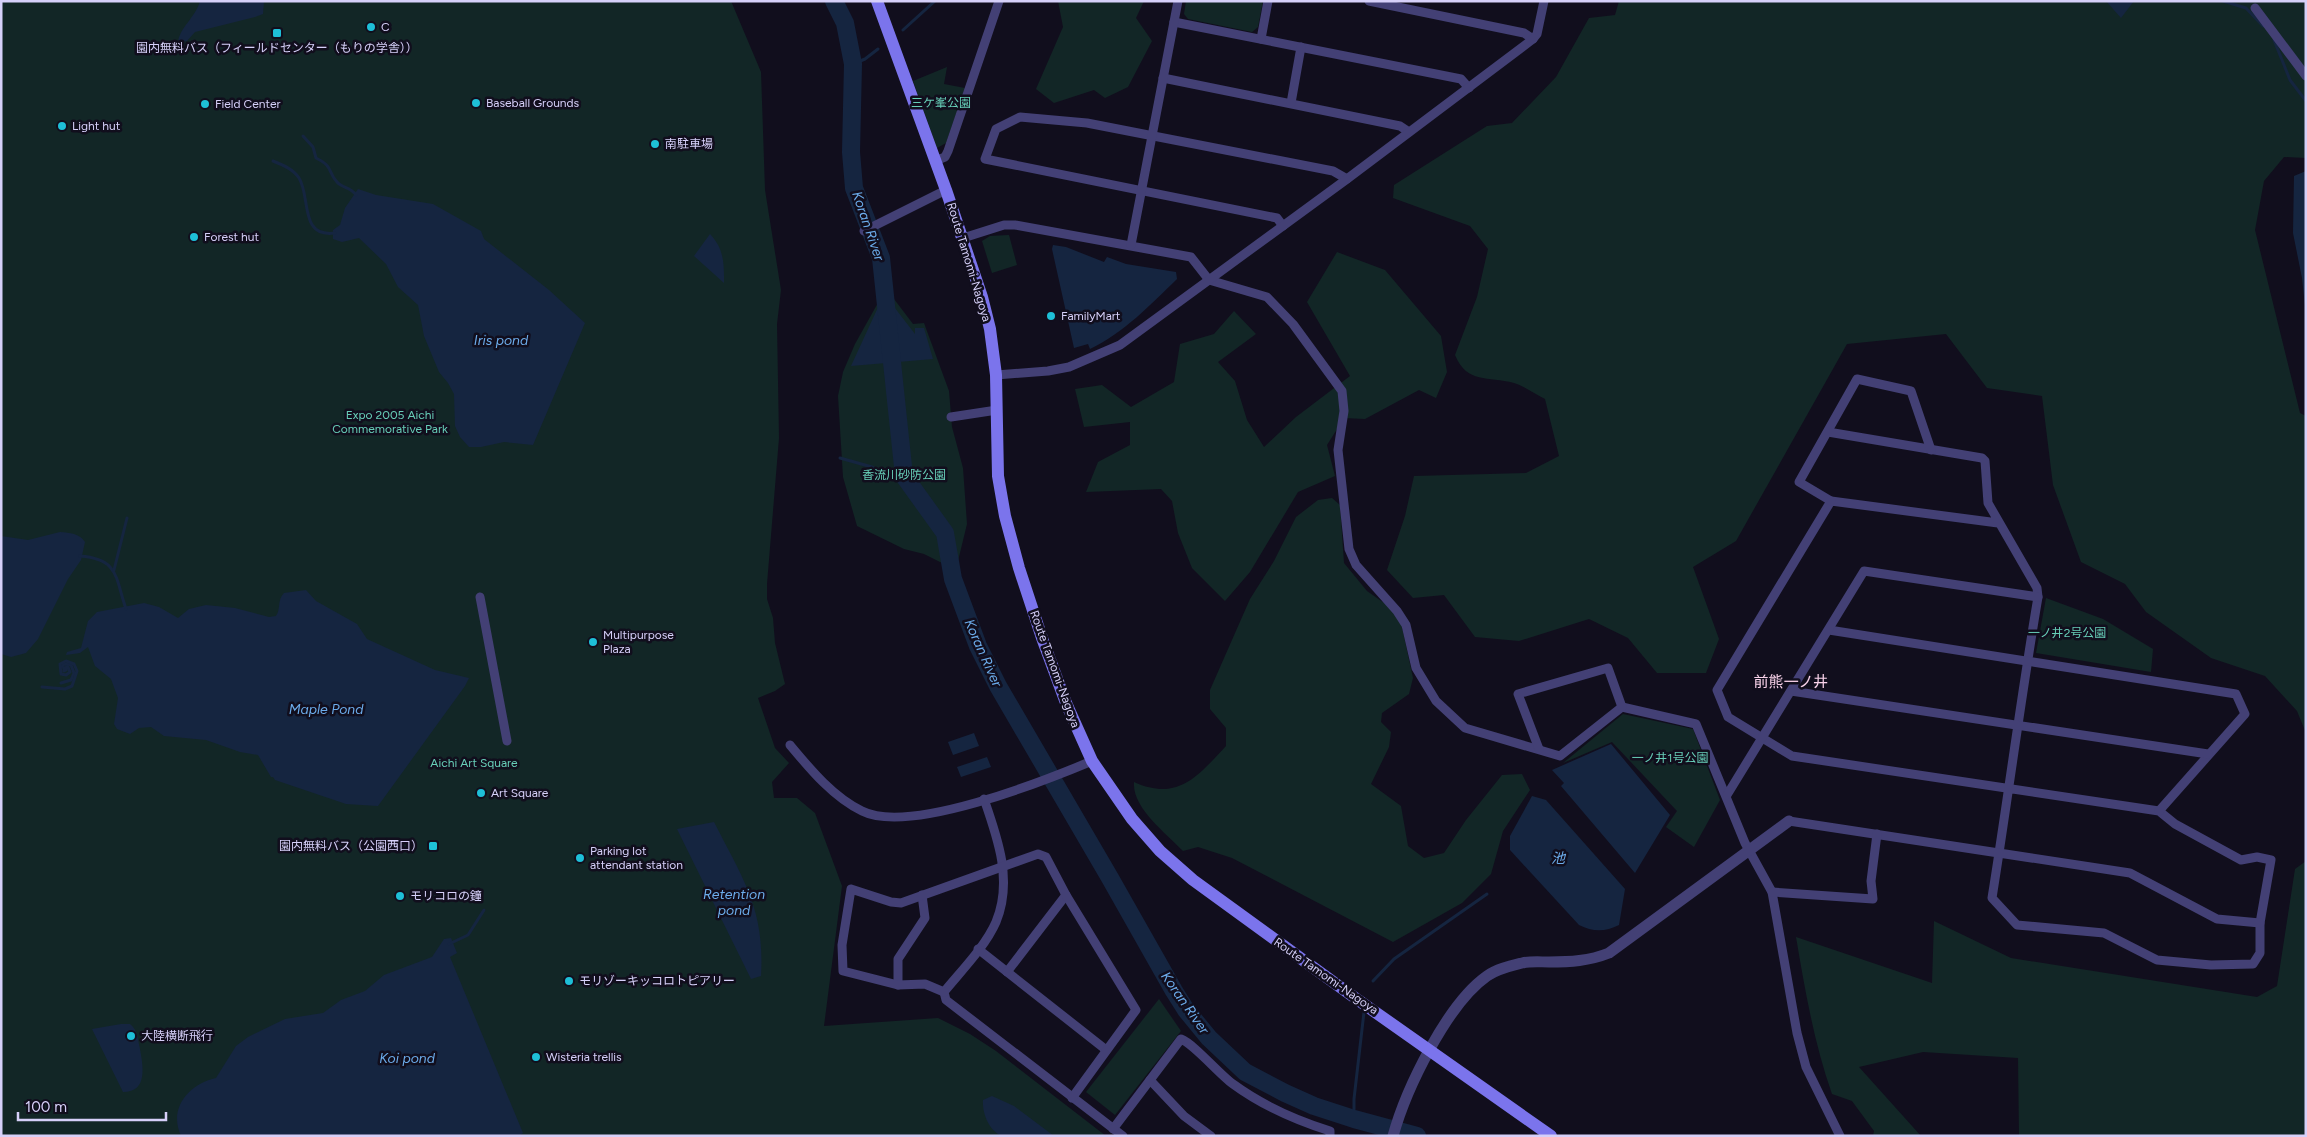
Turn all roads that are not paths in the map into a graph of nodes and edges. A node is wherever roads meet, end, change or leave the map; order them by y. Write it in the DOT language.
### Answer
graph roads {
  1 [pos="877,1"];
  2 [pos="998,1"];
  3 [pos="1178,1"];
  4 [pos="1268,1"];
  5 [pos="1369,1"];
  6 [pos="1544,1"];
  7 [pos="2255,8"];
  8 [pos="1174,22"];
  9 [pos="1261,39"];
  10 [pos="1533,39"];
  11 [pos="1301,47"];
  12 [pos="2306,76"];
  13 [pos="1163,78"];
  14 [pos="1469,88"];
  15 [pos="1291,103"];
  16 [pos="1409,132"];
  17 [pos="1151,136"];
  18 [pos="935,161"];
  19 [pos="1347,179"];
  20 [pos="946,190"];
  21 [pos="1141,192"];
  22 [pos="1283,226"];
  23 [pos="864,231"];
  24 [pos="963,238"];
  25 [pos="1131,245"];
  26 [pos="1209,280"];
  27 [pos="996,375"];
  28 [pos="997,410"];
  29 [pos="950,417"];
  30 [pos="1828,432"];
  31 [pos="1931,450"];
  32 [pos="1830,501"];
  33 [pos="1998,524"];
  34 [pos="480,597"];
  35 [pos="2038,597"];
  36 [pos="1829,630"];
  37 [pos="2027,662"];
  38 [pos="1791,691"];
  39 [pos="1622,708"];
  40 [pos="2018,725"];
  41 [pos="1761,738"];
  42 [pos="507,741"];
  43 [pos="790,745"];
  44 [pos="1539,749"];
  45 [pos="2208,754"];
  46 [pos="1092,761"];
  47 [pos="2009,789"];
  48 [pos="1726,795"];
  49 [pos="984,799"];
  50 [pos="2159,811"];
  51 [pos="1789,821"];
  52 [pos="1878,834"];
  53 [pos="1749,849"];
  54 [pos="1999,853"];
  55 [pos="1004,866"];
  56 [pos="1772,892"];
  57 [pos="922,895"];
  58 [pos="1066,895"];
  59 [pos="2260,923"];
  60 [pos="978,949"];
  61 [pos="1006,972"];
  62 [pos="898,985"];
  63 [pos="944,992"];
  64 [pos="1105,1049"];
  65 [pos="1430,1049"];
  66 [pos="1150,1080"];
  67 [pos="1072,1098"];
  68 [pos="1113,1128"];
  69 [pos="1122,1136"];
  70 [pos="1211,1136"];
  71 [pos="1330,1136"];
  72 [pos="1393,1136"];
  73 [pos="1551,1136"];
  74 [pos="1840,1136"];
  1 -- 18 [label="main road, Route Tamomi-Nagoya"];
  2 -- 18 [label="street"];
  3 -- 8 [label="street"];
  4 -- 9 [label="street"];
  5 -- 10 [label="street"];
  6 -- 10 [label="street"];
  7 -- 12 [label="street"];
  8 -- 9 [label="street"];
  8 -- 13 [label="street"];
  9 -- 11 [label="street"];
  10 -- 14 [label="street"];
  11 -- 14 [label="street"];
  11 -- 15 [label="street"];
  13 -- 15 [label="street"];
  13 -- 17 [label="street"];
  14 -- 16 [label="street"];
  15 -- 16 [label="street"];
  16 -- 19 [label="street"];
  17 -- 19 [label="street"];
  17 -- 21 [label="street"];
  17 -- 21 [label="street"];
  18 -- 20 [label="main road, Route Tamomi-Nagoya"];
  19 -- 22 [label="street"];
  20 -- 23 [label="street"];
  20 -- 24 [label="main road, Route Tamomi-Nagoya"];
  21 -- 22 [label="street"];
  21 -- 25 [label="street"];
  22 -- 26 [label="street"];
  24 -- 25 [label="street"];
  24 -- 27 [label="main road, Route Tamomi-Nagoya"];
  25 -- 26 [label="street"];
  26 -- 27 [label="street"];
  26 -- 44 [label="street"];
  27 -- 28 [label="main road, Route Tamomi-Nagoya"];
  28 -- 29 [label="street"];
  28 -- 46 [label="main road, Route Tamomi-Nagoya"];
  30 -- 31 [label="street"];
  30 -- 31 [label="street"];
  30 -- 32 [label="street"];
  31 -- 33 [label="street"];
  32 -- 33 [label="street"];
  32 -- 41 [label="street"];
  33 -- 35 [label="street"];
  34 -- 42 [label="street"];
  35 -- 36 [label="street"];
  35 -- 37 [label="street"];
  36 -- 37 [label="street"];
  36 -- 38 [label="street"];
  37 -- 40 [label="street"];
  37 -- 45 [label="street"];
  38 -- 40 [label="street"];
  38 -- 41 [label="street"];
  39 -- 44 [label="street"];
  39 -- 44 [label="street"];
  39 -- 48 [label="street"];
  40 -- 45 [label="street"];
  40 -- 47 [label="street"];
  41 -- 47 [label="street"];
  41 -- 48 [label="street"];
  43 -- 49 [label="street"];
  45 -- 50 [label="street"];
  46 -- 49 [label="street"];
  46 -- 65 [label="main road, Route Tamomi-Nagoya"];
  47 -- 50 [label="street"];
  47 -- 54 [label="street"];
  48 -- 53 [label="street"];
  49 -- 55 [label="street"];
  50 -- 59 [label="street"];
  51 -- 52 [label="street"];
  51 -- 53 [label="street"];
  52 -- 54 [label="street"];
  52 -- 56 [label="street"];
  53 -- 56 [label="street"];
  53 -- 65 [label="street"];
  54 -- 59 [label="street"];
  54 -- 59 [label="street"];
  55 -- 57 [label="street"];
  55 -- 58 [label="street"];
  55 -- 60 [label="street"];
  56 -- 74 [label="street"];
  57 -- 62 [label="street"];
  57 -- 62 [label="street"];
  58 -- 61 [label="street"];
  58 -- 64 [label="street"];
  60 -- 61 [label="street"];
  60 -- 63 [label="street"];
  61 -- 64 [label="street"];
  62 -- 63 [label="street"];
  63 -- 67 [label="street"];
  64 -- 67 [label="street"];
  65 -- 72 [label="street"];
  65 -- 73 [label="main road, Route Tamomi-Nagoya"];
  66 -- 68 [label="street"];
  66 -- 70 [label="street"];
  66 -- 71 [label="street"];
  67 -- 68 [label="street"];
  68 -- 69 [label="street"];
}
